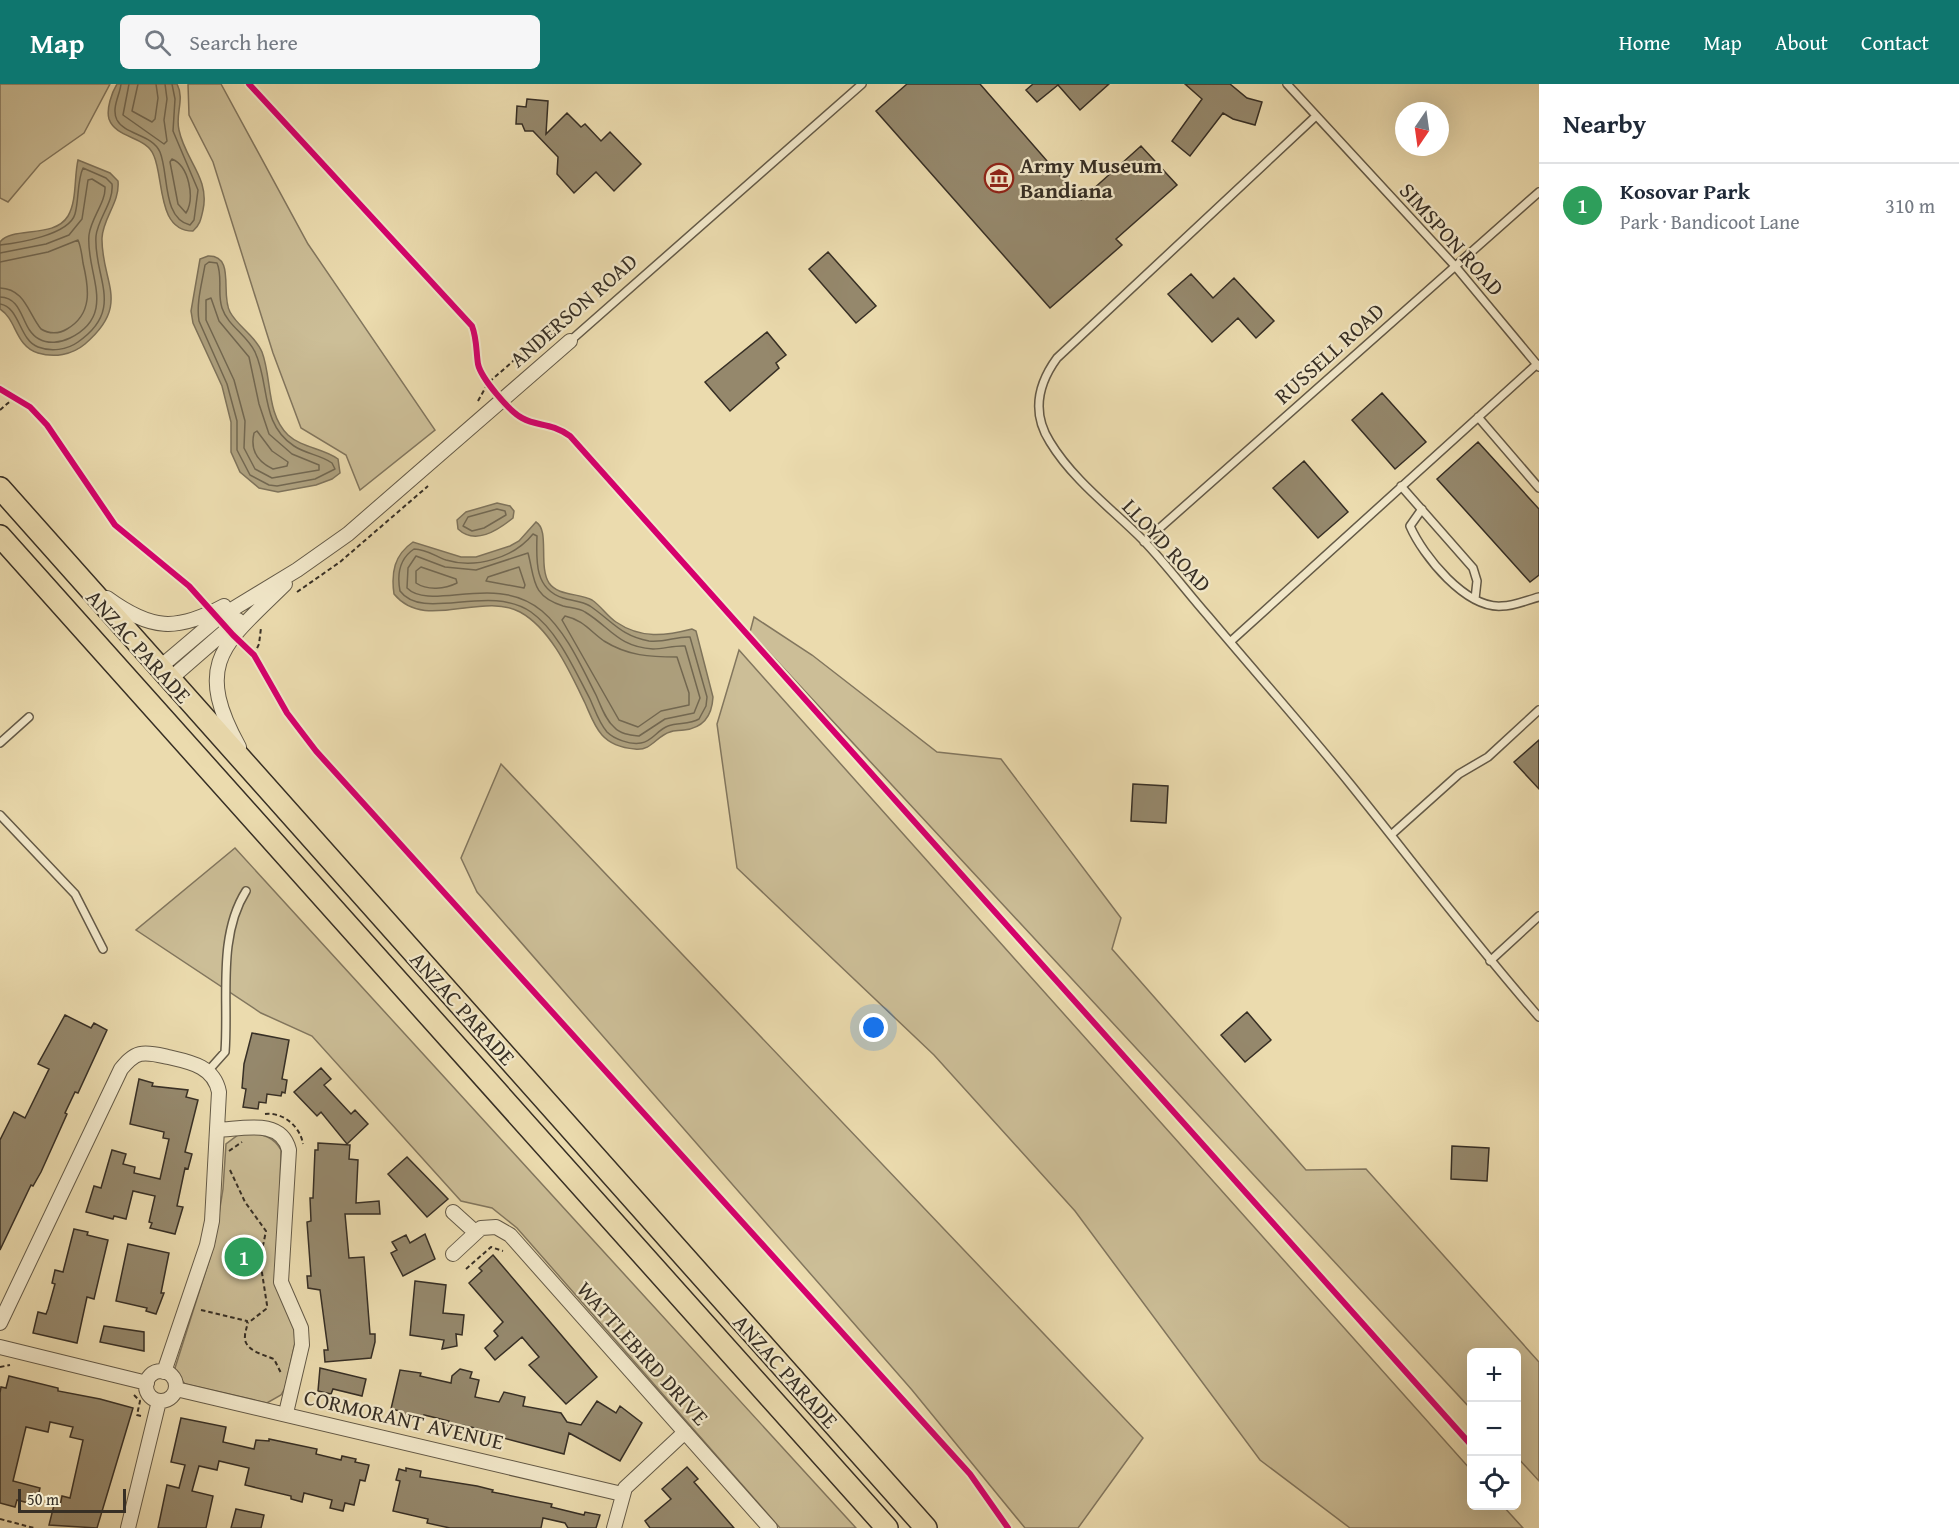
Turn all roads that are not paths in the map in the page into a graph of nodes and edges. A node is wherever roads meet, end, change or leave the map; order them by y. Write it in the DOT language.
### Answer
graph roads {
  1 [pos="862,84"];
  2 [pos="1287,84"];
  3 [pos="1316,116"];
  4 [pos="1539,192"];
  5 [pos="1455,266"];
  6 [pos="570,341"];
  7 [pos="1538,365"];
  8 [pos="1478,417"];
  9 [pos="1401,486"];
  10 [pos="0,488"];
  11 [pos="1539,488"];
  12 [pos="1422,509"];
  13 [pos="0,536"];
  14 [pos="1144,542"];
  15 [pos="303,566"];
  16 [pos="80,579"];
  17 [pos="1539,597"];
  18 [pos="1474,599"];
  19 [pos="1230,642"];
  20 [pos="164,674"];
  21 [pos="142,694"];
  22 [pos="1539,710"];
  23 [pos="29,717"];
  24 [pos="0,743"];
  25 [pos="254,773"];
  26 [pos="0,815"];
  27 [pos="1390,835"];
  28 [pos="246,891"];
  29 [pos="1539,916"];
  30 [pos="103,949"];
  31 [pos="1490,961"];
  32 [pos="1539,1017"];
  33 [pos="208,1071"];
  34 [pos="217,1130"];
  35 [pos="453,1212"];
  36 [pos="474,1232"];
  37 [pos="453,1254"];
  38 [pos="0,1323"];
  39 [pos="0,1347"];
  40 [pos="164,1372"];
  41 [pos="147,1383"];
  42 [pos="176,1389"];
  43 [pos="159,1401"];
  44 [pos="286,1413"];
  45 [pos="685,1432"];
  46 [pos="622,1494"];
  47 [pos="128,1528"];
  48 [pos="614,1528"];
  49 [pos="770,1528"];
  50 [pos="887,1528"];
  51 [pos="926,1528"];
  1 -- 6 [label="lane, ANDERSON ROAD"];
  2 -- 3 [label="lane, SIMSPON ROAD"];
  3 -- 5 [label="lane, SIMSPON ROAD"];
  3 -- 14 [label="lane, LLOYD ROAD"];
  4 -- 5 [label="lane, RUSSELL ROAD"];
  5 -- 7 [label="lane, SIMSPON ROAD"];
  5 -- 14 [label="lane, RUSSELL ROAD"];
  6 -- 15 [label="street, ANDERSON ROAD"];
  7 -- 8 [label="lane"];
  8 -- 9 [label="lane"];
  8 -- 11 [label="lane"];
  9 -- 12 [label="lane"];
  9 -- 19 [label="lane"];
  10 -- 16 [label="main road, ANZAC PARADE"];
  12 -- 18 [label="lane"];
  12 -- 18 [label="lane"];
  13 -- 21 [label="main road, ANZAC PARADE"];
  14 -- 19 [label="lane, LLOYD ROAD"];
  15 -- 16 [label="street, ANDERSON ROAD"];
  15 -- 20 [label="street, ANDERSON ROAD"];
  15 -- 25 [label="street, ANDERSON ROAD"];
  16 -- 20 [label="main road, ANZAC PARADE"];
  17 -- 18 [label="lane"];
  19 -- 27 [label="lane, LLOYD ROAD"];
  20 -- 21 [label="main road"];
  20 -- 25 [label="main road, ANZAC PARADE"];
  21 -- 50 [label="main road, ANZAC PARADE"];
  22 -- 27 [label="lane"];
  23 -- 24 [label="lane"];
  25 -- 51 [label="main road, ANZAC PARADE"];
  26 -- 30 [label="lane"];
  27 -- 31 [label="lane, LLOYD ROAD"];
  28 -- 33 [label="lane"];
  29 -- 31 [label="lane"];
  31 -- 32 [label="lane, LLOYD ROAD"];
  33 -- 34 [label="street"];
  33 -- 38 [label="street"];
  34 -- 40 [label="street"];
  34 -- 44 [label="street"];
  35 -- 36 [label="street"];
  36 -- 37 [label="street"];
  36 -- 45 [label="street, WATTLEBIRD DRIVE"];
  39 -- 41 [label="street"];
  40 -- 41 [label="street"];
  40 -- 42 [label="street"];
  41 -- 43 [label="street"];
  42 -- 43 [label="street"];
  42 -- 44 [label="street, CORMORANT AVENUE"];
  43 -- 47 [label="street"];
  44 -- 46 [label="street, CORMORANT AVENUE"];
  45 -- 46 [label="street"];
  45 -- 49 [label="street, WATTLEBIRD DRIVE"];
  46 -- 48 [label="street"];
}
